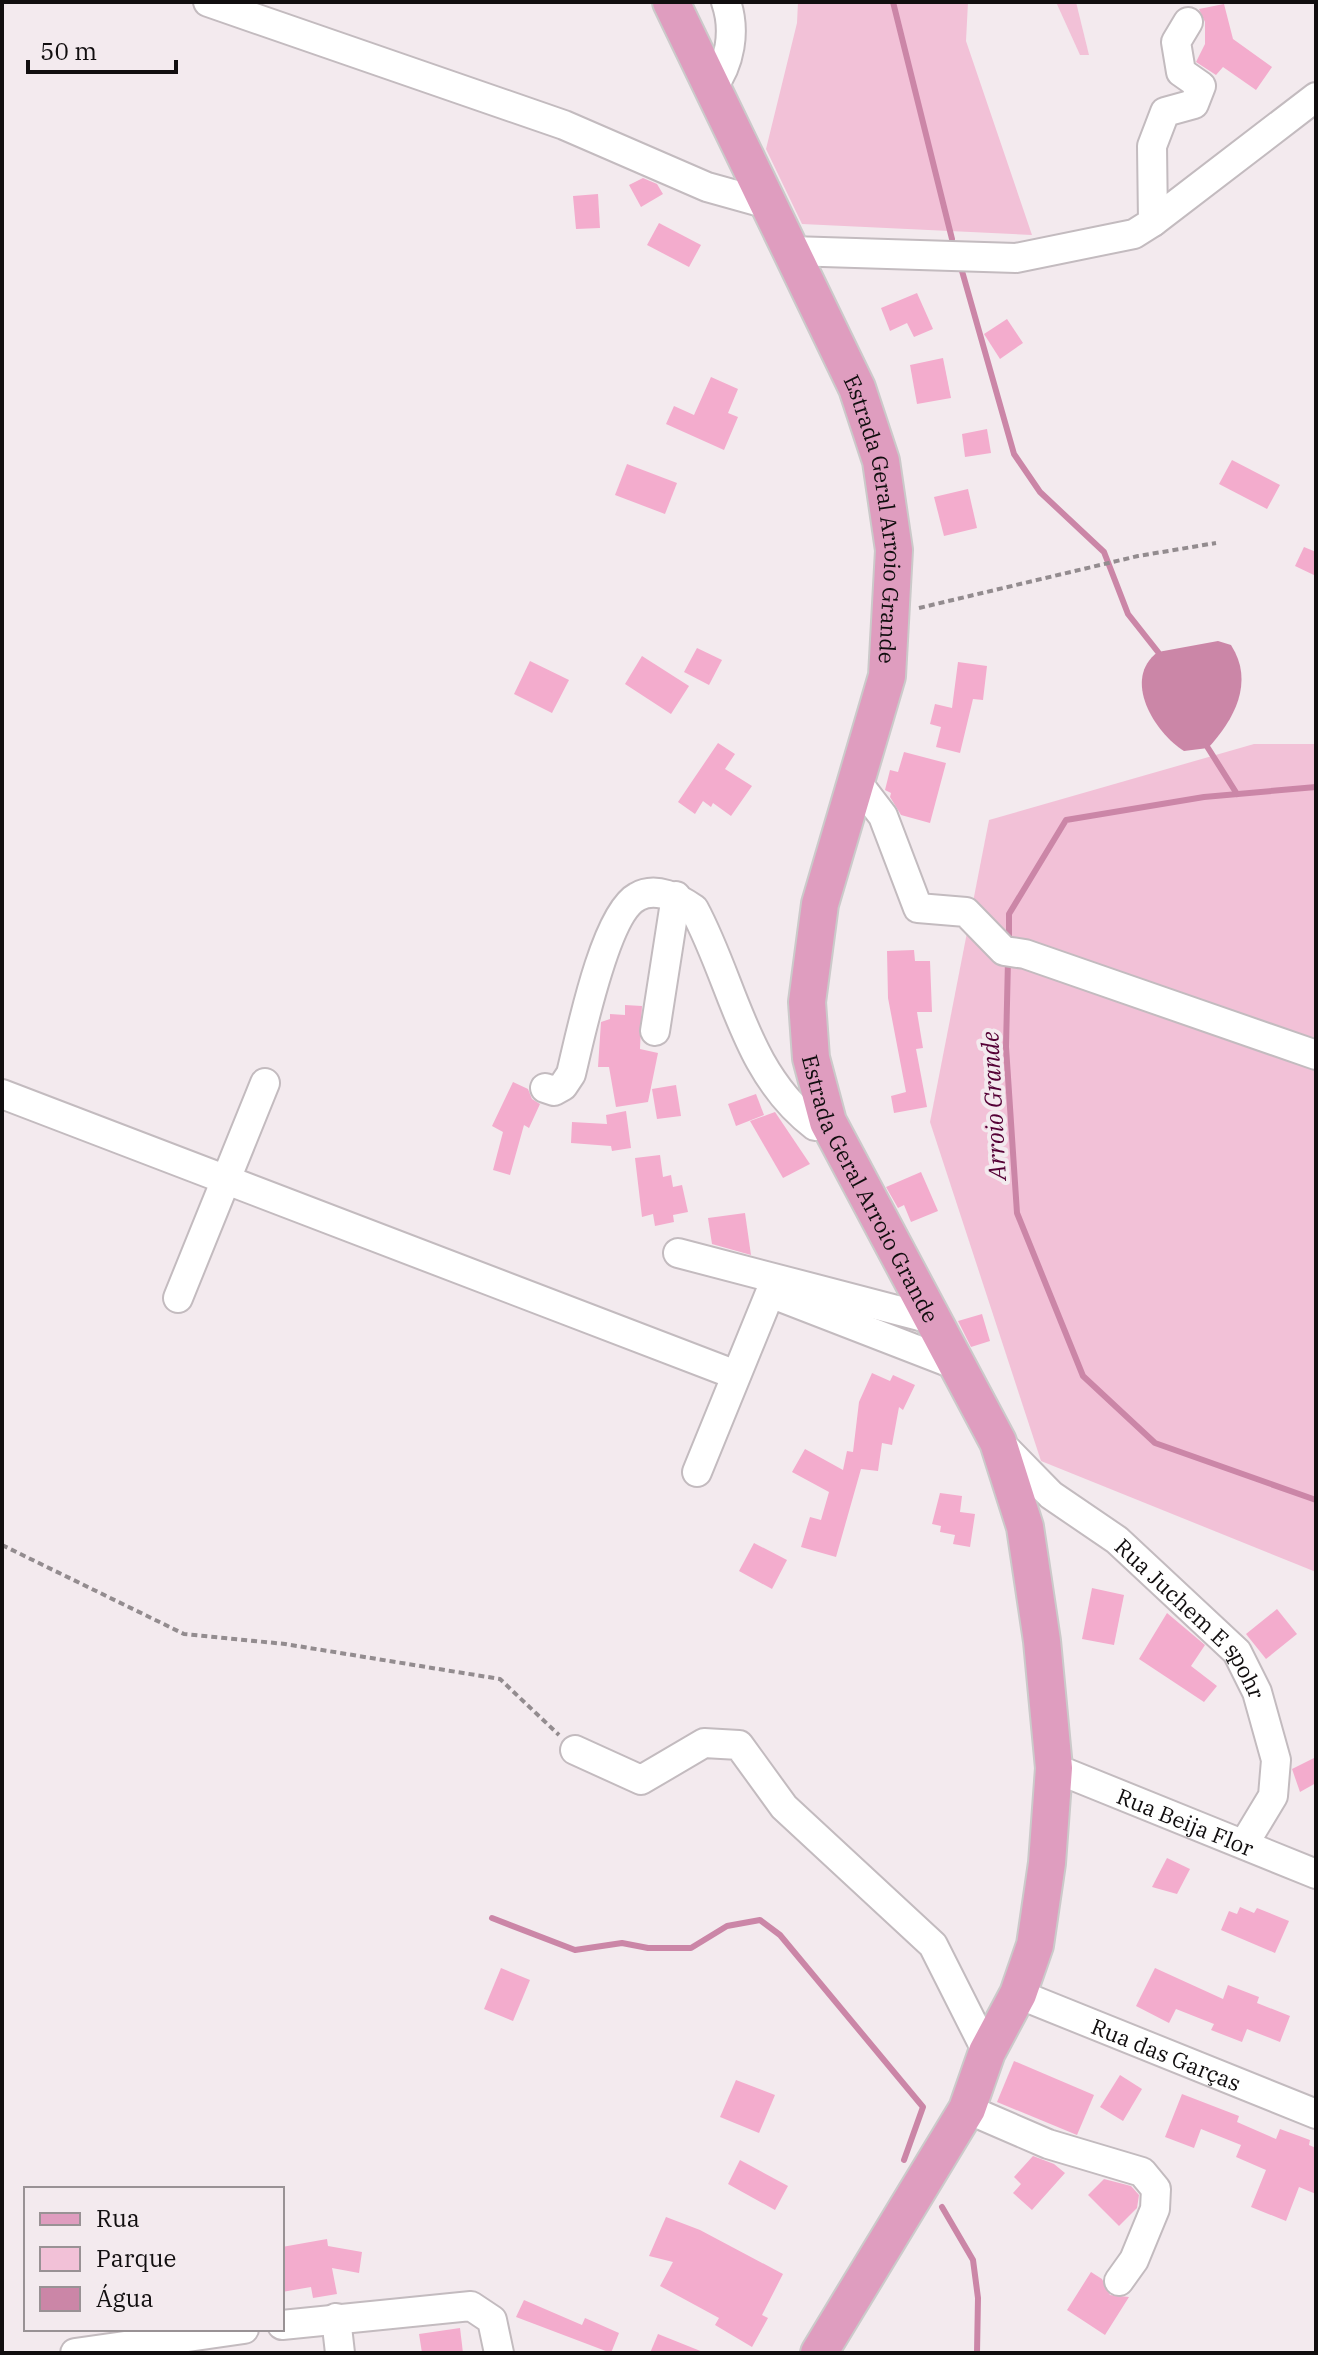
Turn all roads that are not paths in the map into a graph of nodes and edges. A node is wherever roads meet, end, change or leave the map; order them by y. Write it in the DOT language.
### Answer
graph roads {
  1 [pos="208,2"];
  2 [pos="671,2"];
  3 [pos="726,2"];
  4 [pos="1188,22"];
  5 [pos="712,88"];
  6 [pos="1316,97"];
  7 [pos="768,204"];
  8 [pos="1153,222"];
  9 [pos="791,251"];
  10 [pos="857,782"];
  11 [pos="676,896"];
  12 [pos="655,1031"];
  13 [pos="1316,1055"];
  14 [pos="265,1083"];
  15 [pos="545,1088"];
  16 [pos="2,1094"];
  17 [pos="828,1122"];
  18 [pos="225,1181"];
  19 [pos="678,1253"];
  20 [pos="178,1298"];
  21 [pos="931,1319"];
  22 [pos="956,1365"];
  23 [pos="736,1375"];
  24 [pos="998,1442"];
  25 [pos="697,1472"];
  26 [pos="575,1750"];
  27 [pos="1054,1768"];
  28 [pos="1244,1844"];
  29 [pos="1316,1874"];
  30 [pos="1018,1994"];
  31 [pos="987,2052"];
  32 [pos="967,2109"];
  33 [pos="1316,2114"];
  34 [pos="1119,2281"];
  35 [pos="336,2318"];
  36 [pos="284,2325"];
  37 [pos="236,2331"];
  38 [pos="186,2344"];
  39 [pos="75,2353"];
  40 [pos="340,2353"];
  41 [pos="499,2353"];
  42 [pos="819,2353"];
  1 -- 7 [label="street"];
  2 -- 5 [label="main road, Estrada Geral Arroio Grande"];
  3 -- 5 [label="street"];
  4 -- 8 [label="street"];
  5 -- 7 [label="main road, Estrada Geral Arroio Grande"];
  6 -- 8 [label="street"];
  7 -- 9 [label="main road, Estrada Geral Arroio Grande"];
  8 -- 9 [label="street"];
  9 -- 10 [label="main road, Estrada Geral Arroio Grande"];
  10 -- 13 [label="street"];
  10 -- 17 [label="main road, Estrada Geral Arroio Grande"];
  11 -- 12 [label="street"];
  11 -- 15 [label="street"];
  11 -- 17 [label="street"];
  14 -- 18 [label="street"];
  16 -- 18 [label="street"];
  17 -- 21 [label="main road, Estrada Geral Arroio Grande"];
  18 -- 20 [label="street"];
  18 -- 23 [label="street"];
  19 -- 21 [label="street"];
  21 -- 22 [label="main road, Estrada Geral Arroio Grande"];
  22 -- 23 [label="street"];
  22 -- 24 [label="main road, Estrada Geral Arroio Grande"];
  23 -- 25 [label="street"];
  24 -- 27 [label="main road, Estrada Geral Arroio Grande"];
  24 -- 28 [label="street, Rua Juchem E spohr"];
  26 -- 31 [label="street"];
  27 -- 28 [label="street, Rua Beija Flor"];
  27 -- 30 [label="main road, Estrada Geral Arroio Grande"];
  28 -- 29 [label="street, Rua Beija Flor"];
  30 -- 31 [label="main road, Estrada Geral Arroio Grande"];
  30 -- 33 [label="street, Rua das Garças"];
  31 -- 32 [label="main road, Estrada Geral Arroio Grande"];
  32 -- 34 [label="street"];
  32 -- 42 [label="main road, Estrada Geral Arroio Grande"];
  35 -- 36 [label="street"];
  35 -- 40 [label="street"];
  35 -- 41 [label="street"];
  37 -- 38 [label="street"];
  38 -- 39 [label="street"];
}
